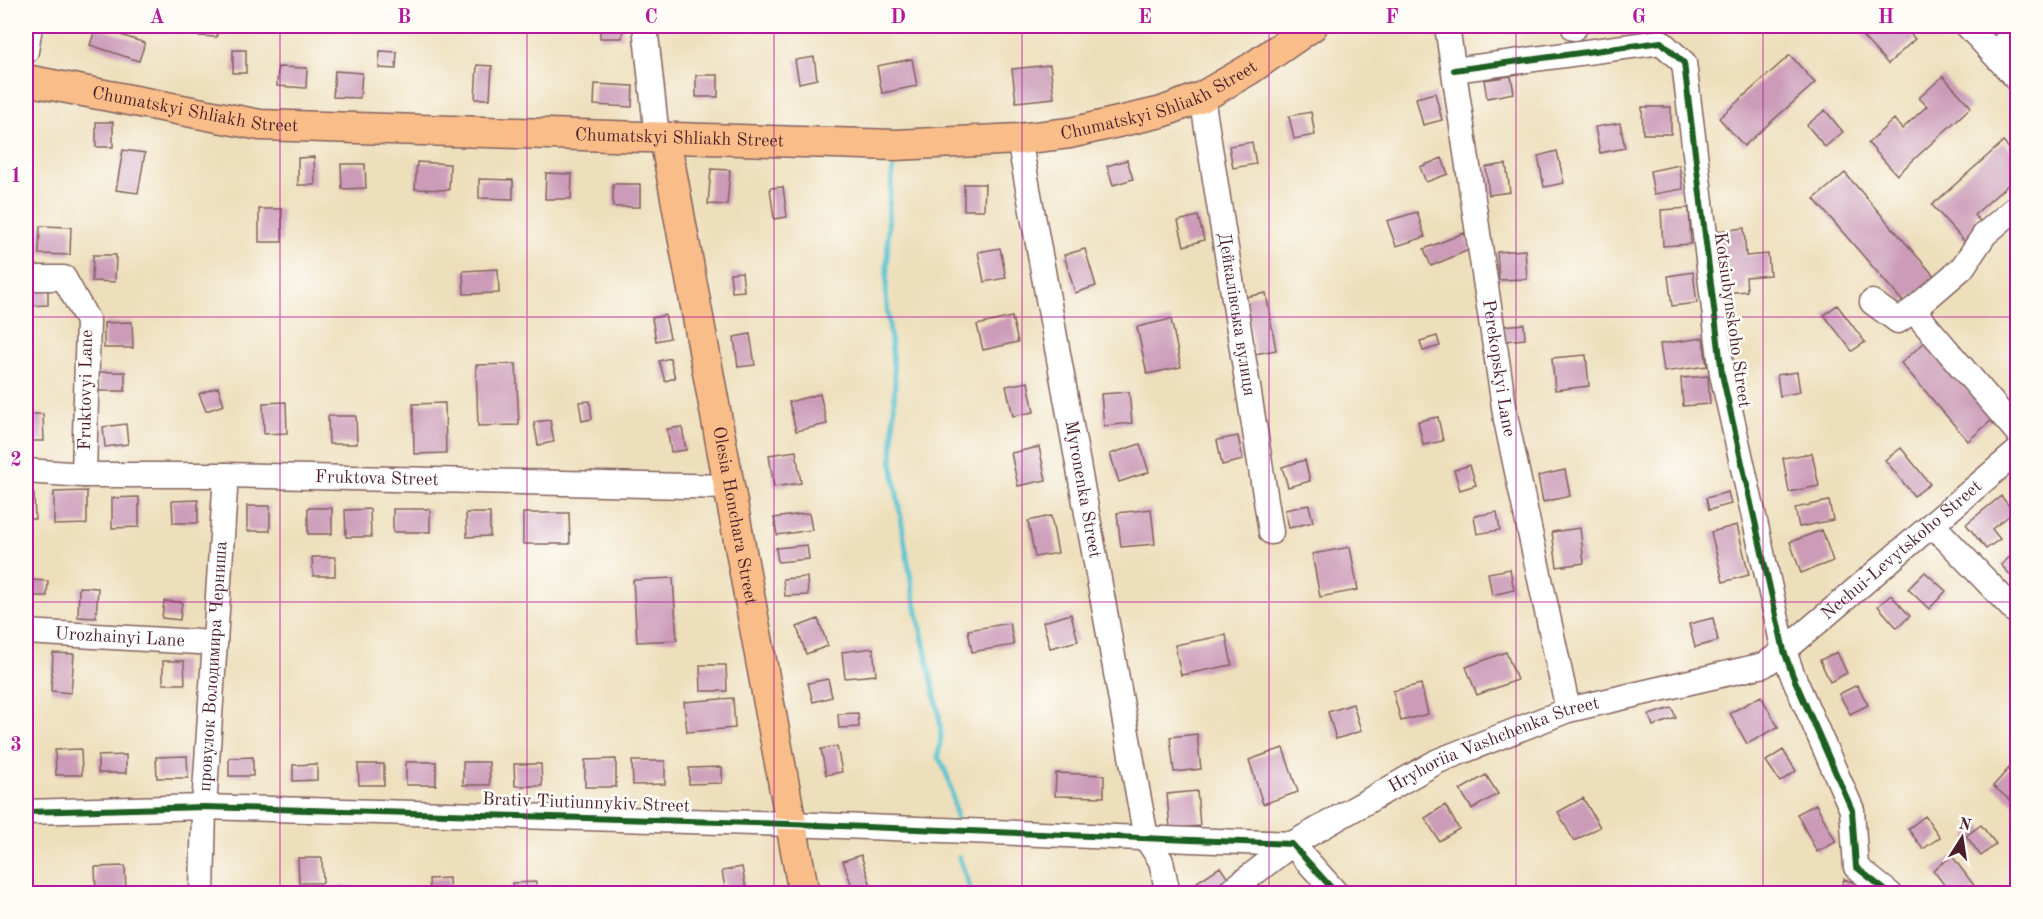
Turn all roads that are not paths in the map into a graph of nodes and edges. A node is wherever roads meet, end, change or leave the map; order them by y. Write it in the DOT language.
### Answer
graph roads {
  1 [pos="30,26"];
  2 [pos="645,26"];
  3 [pos="1312,26"];
  4 [pos="1447,26"];
  5 [pos="1968,26"];
  6 [pos="2018,32"];
  7 [pos="26,51"];
  8 [pos="1993,53"];
  9 [pos="1454,70"];
  10 [pos="26,80"];
  11 [pos="2018,80"];
  12 [pos="1202,97"];
  13 [pos="661,138"];
  14 [pos="1019,139"];
  15 [pos="2018,206"];
  16 [pos="26,278"];
  17 [pos="1872,302"];
  18 [pos="1913,310"];
  19 [pos="2018,433"];
  20 [pos="2018,451"];
  21 [pos="26,471"];
  22 [pos="84,475"];
  23 [pos="226,475"];
  24 [pos="728,487"];
  25 [pos="1932,524"];
  26 [pos="1271,532"];
  27 [pos="2018,614"];
  28 [pos="26,632"];
  29 [pos="215,643"];
  30 [pos="1784,651"];
  31 [pos="1568,710"];
  32 [pos="204,807"];
  33 [pos="26,812"];
  34 [pos="790,824"];
  35 [pos="1146,838"];
  36 [pos="1292,844"];
  37 [pos="1867,885"];
  38 [pos="202,894"];
  39 [pos="804,894"];
  40 [pos="1168,894"];
  41 [pos="1227,894"];
  42 [pos="1337,894"];
  43 [pos="1890,894"];
  1 -- 7 [label="street"];
  2 -- 13 [label="street"];
  3 -- 12 [label="main road, Chumatskyi Shliakh Street"];
  4 -- 9 [label="street, Perekopskyi Lane"];
  5 -- 8 [label="street"];
  6 -- 8 [label="street"];
  8 -- 11 [label="street"];
  9 -- 30 [label="street, Kotsiubynskoho Street"];
  9 -- 31 [label="street, Perekopskyi Lane"];
  10 -- 13 [label="main road, Chumatskyi Shliakh Street"];
  12 -- 14 [label="main road, Chumatskyi Shliakh Street"];
  12 -- 26 [label="street, Дейкалівська вулиця"];
  13 -- 14 [label="main road, Chumatskyi Shliakh Street"];
  13 -- 24 [label="main road, Olesia Honchara Street"];
  14 -- 35 [label="street, Myronenka Street"];
  15 -- 18 [label="street"];
  16 -- 22 [label="street, Fruktovyi Lane"];
  17 -- 18 [label="street"];
  18 -- 19 [label="street"];
  20 -- 25 [label="street, Nechui-Levytskoho Street"];
  21 -- 22 [label="street, Fruktova Street"];
  22 -- 23 [label="street, Fruktova Street"];
  23 -- 24 [label="street, Fruktova Street"];
  23 -- 29 [label="street, провулок Володимира Черниша"];
  24 -- 34 [label="main road, Olesia Honchara Street"];
  25 -- 27 [label="street"];
  25 -- 30 [label="street, Nechui-Levytskoho Street"];
  28 -- 29 [label="street, Urozhainyi Lane"];
  29 -- 32 [label="street, провулок Володимира Черниша"];
  30 -- 31 [label="street, Hryhoriia Vashchenka Street"];
  30 -- 37 [label="street, Kotsiubynskoho Street"];
  31 -- 36 [label="street, Hryhoriia Vashchenka Street"];
  32 -- 33 [label="street, Brativ Tiutiunnykiv Street"];
  32 -- 34 [label="street, Brativ Tiutiunnykiv Street"];
  32 -- 38 [label="street, провулок Володимира Черниша"];
  34 -- 35 [label="street, Brativ Tiutiunnykiv Street"];
  34 -- 39 [label="main road, Olesia Honchara Street"];
  35 -- 36 [label="street, Brativ Tiutiunnykiv Street"];
  35 -- 40 [label="street"];
  36 -- 41 [label="street, Hryhoriia Vashchenka Street"];
  36 -- 42 [label="street"];
  37 -- 43 [label="street, Kotsiubynskoho Street"];
}
